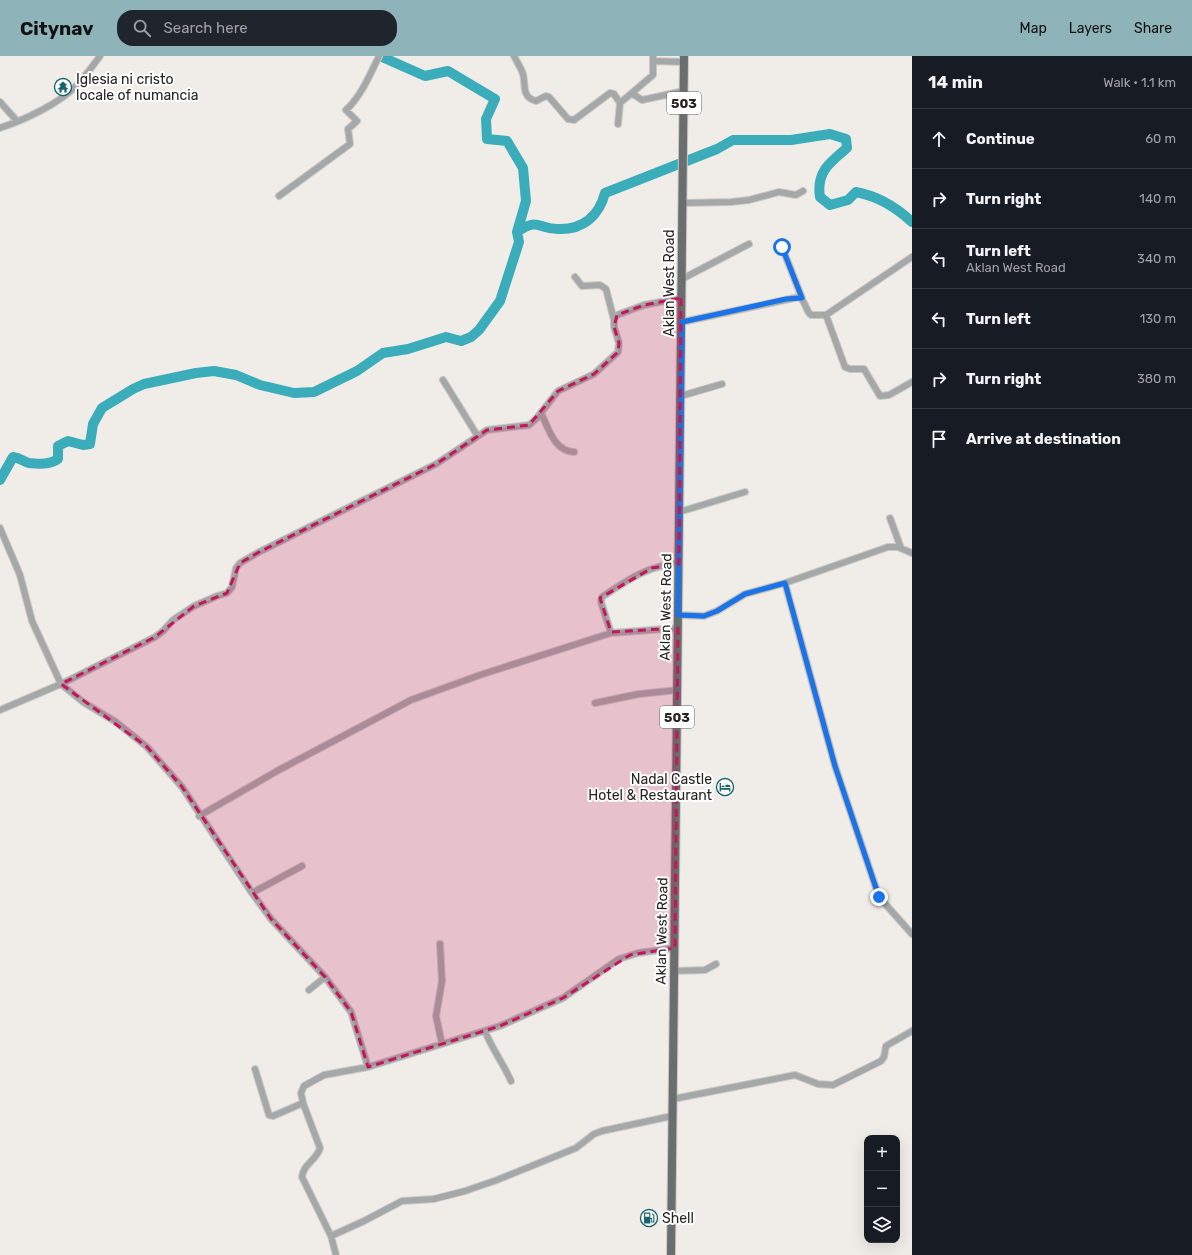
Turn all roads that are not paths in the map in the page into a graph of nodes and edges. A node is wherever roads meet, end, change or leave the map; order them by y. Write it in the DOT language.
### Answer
graph roads {
  1 [pos="100,56"];
  2 [pos="379,56"];
  3 [pos="514,56"];
  4 [pos="653,58"];
  5 [pos="684,59"];
  6 [pos="684,91"];
  7 [pos="633,94"];
  8 [pos="0,102"];
  9 [pos="620,103"];
  10 [pos="17,121"];
  11 [pos="618,124"];
  12 [pos="0,128"];
  13 [pos="803,190"];
  14 [pos="279,196"];
  15 [pos="683,203"];
  16 [pos="749,244"];
  17 [pos="782,247"];
  18 [pos="912,257"];
  19 [pos="575,277"];
  20 [pos="682,279"];
  21 [pos="681,298"];
  22 [pos="802,298"];
  23 [pos="826,315"];
  24 [pos="614,320"];
  25 [pos="682,322"];
  26 [pos="442,380"];
  27 [pos="912,382"];
  28 [pos="722,384"];
  29 [pos="681,396"];
  30 [pos="541,413"];
  31 [pos="477,435"];
  32 [pos="574,452"];
  33 [pos="745,492"];
  34 [pos="679,512"];
  35 [pos="890,518"];
  36 [pos="0,528"];
  37 [pos="900,548"];
  38 [pos="912,553"];
  39 [pos="679,564"];
  40 [pos="785,583"];
  41 [pos="678,615"];
  42 [pos="678,628"];
  43 [pos="611,633"];
  44 [pos="61,684"];
  45 [pos="678,690"];
  46 [pos="595,703"];
  47 [pos="0,710"];
  48 [pos="200,816"];
  49 [pos="302,866"];
  50 [pos="252,893"];
  51 [pos="912,934"];
  52 [pos="440,944"];
  53 [pos="675,948"];
  54 [pos="716,964"];
  55 [pos="674,971"];
  56 [pos="325,977"];
  57 [pos="309,990"];
  58 [pos="485,1030"];
  59 [pos="912,1031"];
  60 [pos="442,1044"];
  61 [pos="368,1067"];
  62 [pos="255,1069"];
  63 [pos="511,1081"];
  64 [pos="673,1099"];
  65 [pos="303,1103"];
  66 [pos="672,1116"];
  67 [pos="331,1236"];
  68 [pos="336,1255"];
  69 [pos="671,1255"];
  1 -- 10 [label="street"];
  2 -- 14 [label="street"];
  3 -- 9 [label="street"];
  4 -- 5 [label="street"];
  4 -- 7 [label="street"];
  5 -- 6 [label="main road, Aklan West Road / 503"];
  6 -- 7 [label="street"];
  6 -- 15 [label="main road, Aklan West Road / 503"];
  7 -- 9 [label="street"];
  8 -- 10 [label="street"];
  9 -- 11 [label="street"];
  10 -- 12 [label="street"];
  13 -- 15 [label="street"];
  15 -- 20 [label="main road, Aklan West Road / 503"];
  16 -- 20 [label="street"];
  17 -- 22 [label="street"];
  18 -- 23 [label="street"];
  19 -- 24 [label="street"];
  20 -- 21 [label="main road, Aklan West Road / 503"];
  21 -- 24 [label="street"];
  21 -- 25 [label="main road, Aklan West Road / 503"];
  22 -- 23 [label="street"];
  22 -- 25 [label="street"];
  23 -- 27 [label="street"];
  24 -- 30 [label="street"];
  25 -- 29 [label="main road, Aklan West Road / 503"];
  26 -- 31 [label="street"];
  28 -- 29 [label="street"];
  29 -- 34 [label="main road, Aklan West Road / 503"];
  30 -- 31 [label="street"];
  30 -- 32 [label="street"];
  31 -- 44 [label="street"];
  33 -- 34 [label="street"];
  34 -- 39 [label="main road, Aklan West Road / 503"];
  35 -- 37 [label="street"];
  36 -- 44 [label="street"];
  37 -- 38 [label="street"];
  37 -- 40 [label="street"];
  39 -- 41 [label="main road, Aklan West Road / 503"];
  39 -- 43 [label="street"];
  40 -- 41 [label="street"];
  40 -- 51 [label="street"];
  41 -- 42 [label="main road, Aklan West Road / 503"];
  42 -- 43 [label="street"];
  42 -- 45 [label="main road, Aklan West Road / 503"];
  43 -- 48 [label="street"];
  44 -- 47 [label="street"];
  44 -- 48 [label="street"];
  45 -- 46 [label="street"];
  45 -- 53 [label="main road, Aklan West Road / 503"];
  48 -- 50 [label="street"];
  49 -- 50 [label="street"];
  50 -- 56 [label="street"];
  52 -- 60 [label="street"];
  53 -- 55 [label="main road, Aklan West Road / 503"];
  53 -- 58 [label="street"];
  54 -- 55 [label="street"];
  55 -- 64 [label="main road, Aklan West Road / 503"];
  56 -- 57 [label="street"];
  56 -- 61 [label="street"];
  58 -- 60 [label="street"];
  58 -- 63 [label="street"];
  59 -- 64 [label="street"];
  60 -- 61 [label="street"];
  61 -- 65 [label="street"];
  62 -- 65 [label="street"];
  64 -- 66 [label="main road, Aklan West Road / 503"];
  65 -- 67 [label="street"];
  66 -- 67 [label="street"];
  66 -- 69 [label="main road, Aklan West Road / 503"];
  67 -- 68 [label="street"];
}
